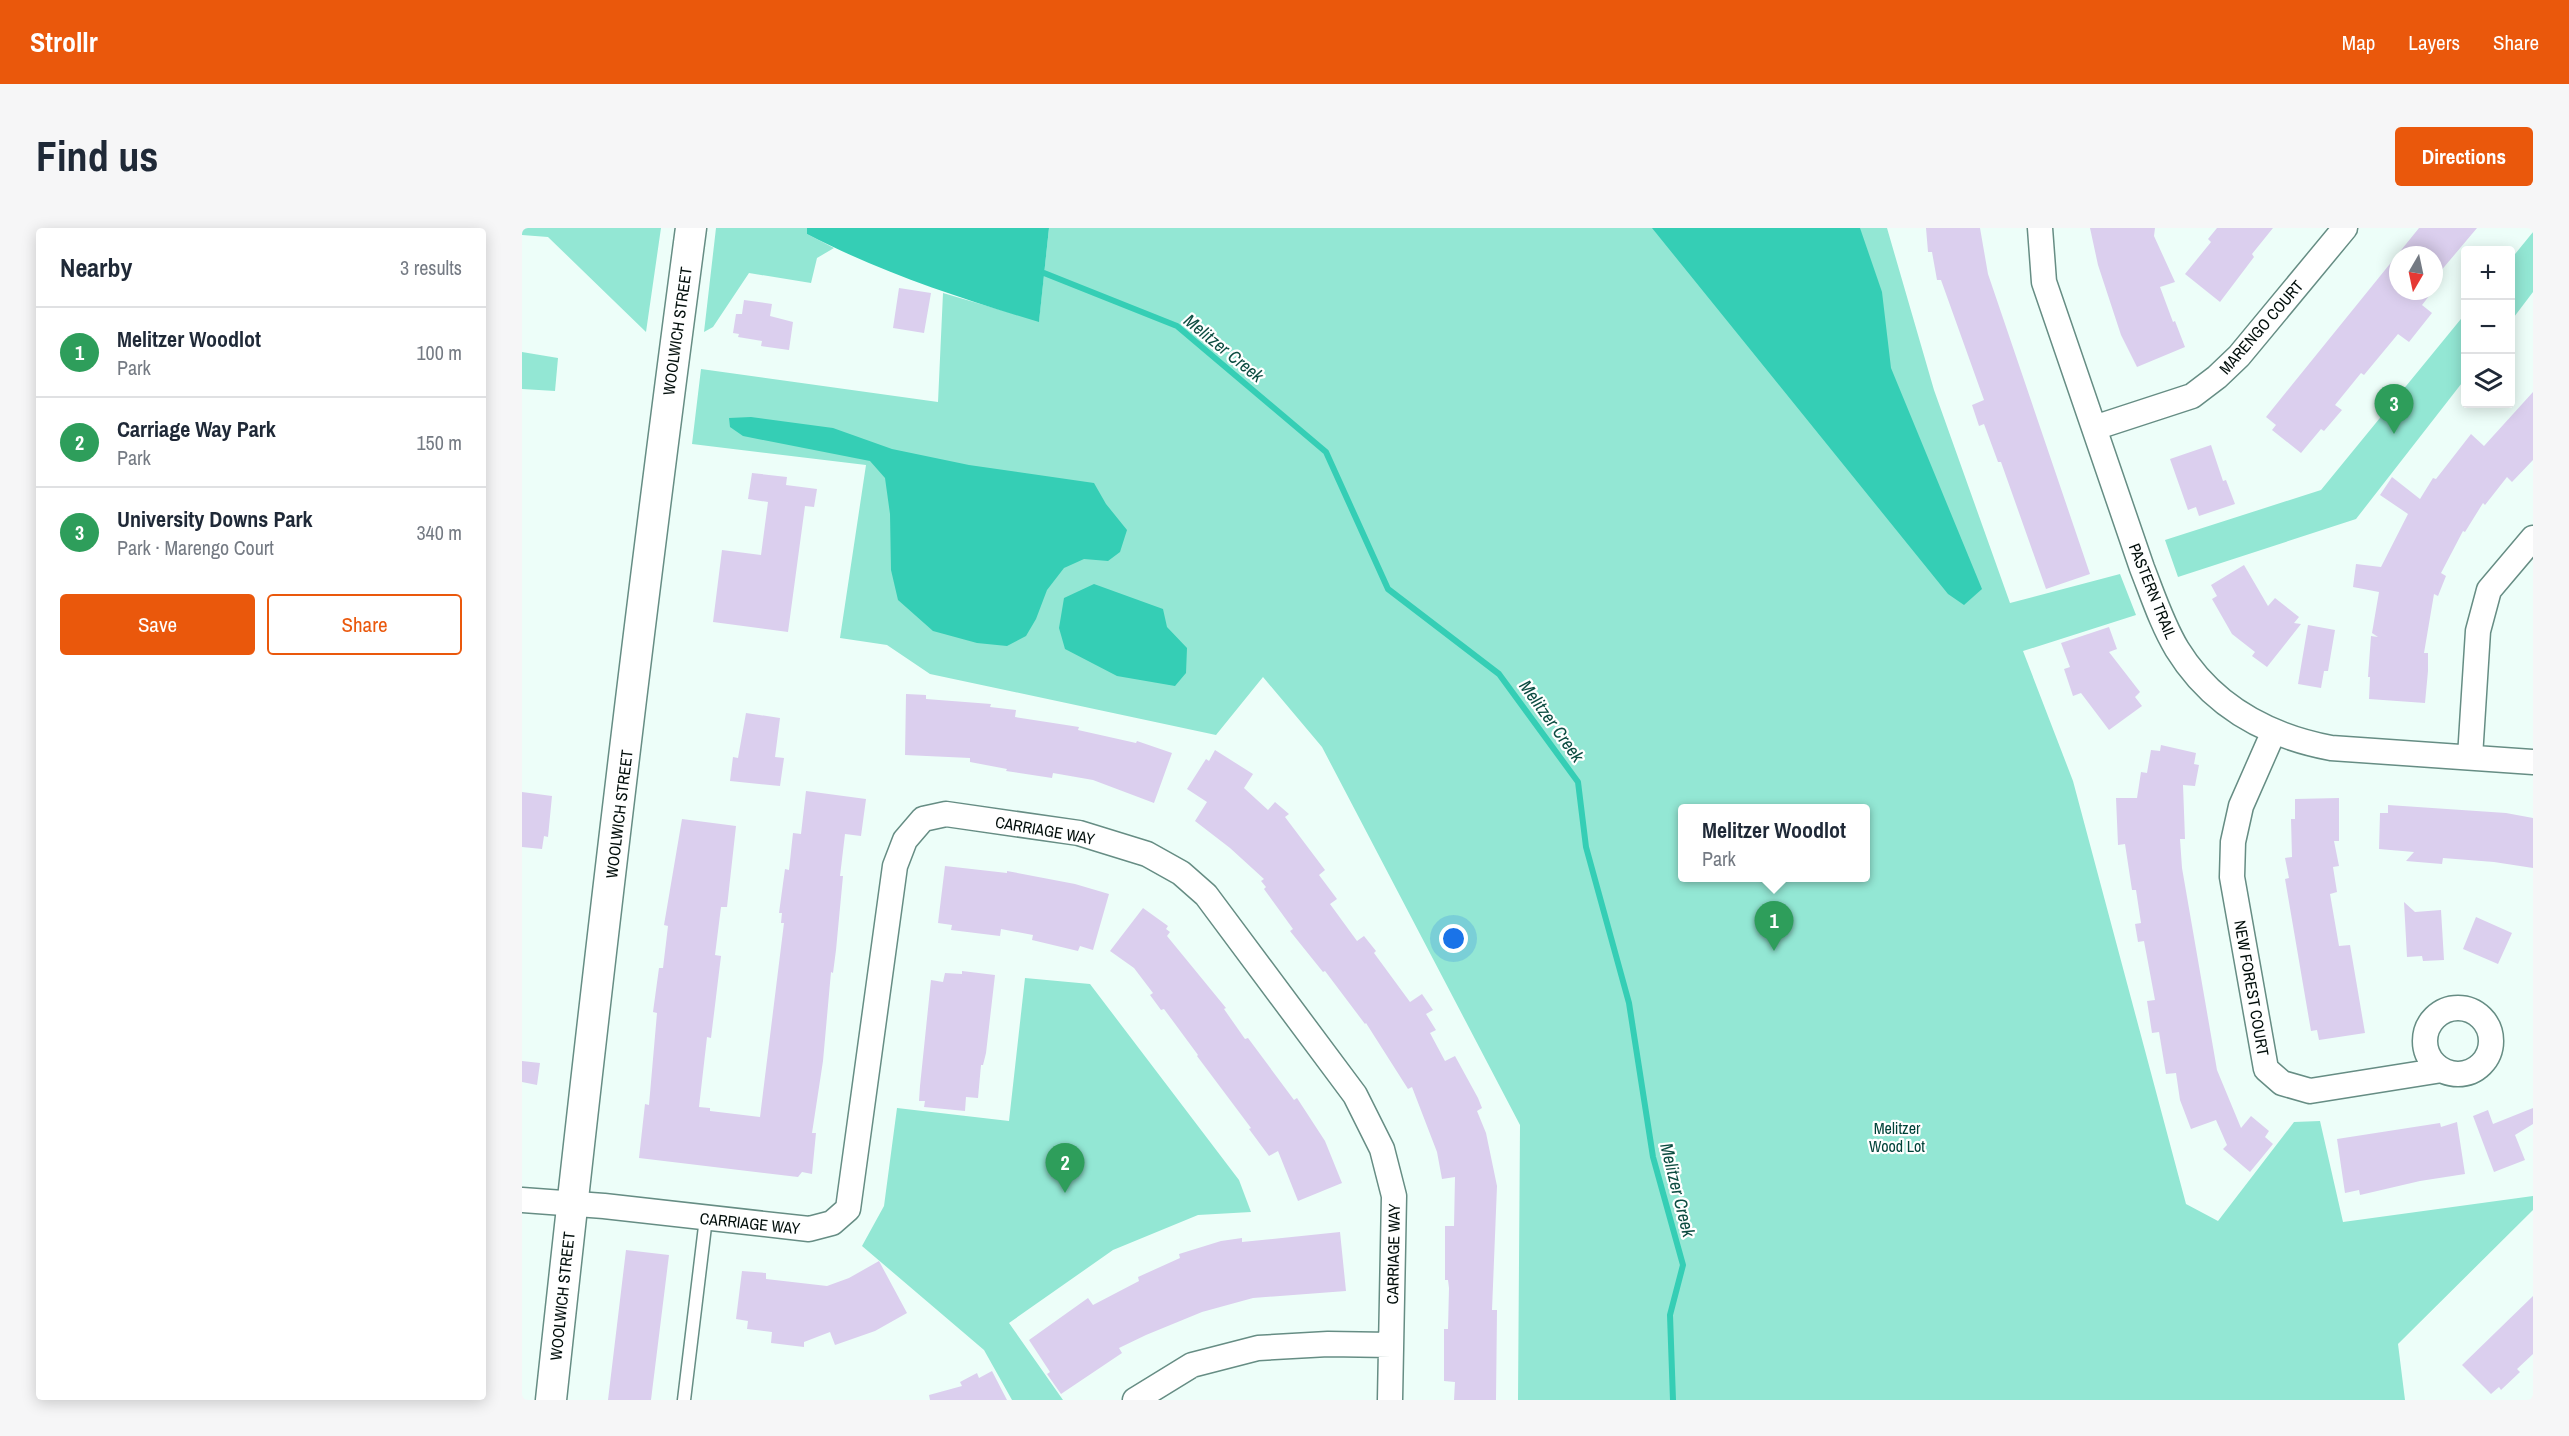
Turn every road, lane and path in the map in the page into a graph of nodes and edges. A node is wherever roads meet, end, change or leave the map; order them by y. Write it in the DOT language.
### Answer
graph roads {
  1 [pos="691,228"];
  2 [pos="2040,228"];
  3 [pos="2345,228"];
  4 [pos="2094,428"];
  5 [pos="2533,538"];
  6 [pos="2274,731"];
  7 [pos="2470,757"];
  8 [pos="2533,762"];
  9 [pos="2442,1070"];
  10 [pos="522,1200"];
  11 [pos="572,1203"];
  12 [pos="706,1218"];
  13 [pos="1391,1345"];
  14 [pos="551,1400"];
  15 [pos="684,1400"];
  16 [pos="1135,1400"];
  17 [pos="1390,1400"];
  1 -- 11 [label="street, WOOLWICH STREET"];
  2 -- 4 [label="street, PASTERN TRAIL"];
  3 -- 4 [label="street, MARENGO COURT"];
  4 -- 6 [label="street, PASTERN TRAIL"];
  5 -- 7 [label="street"];
  6 -- 7 [label="street, PASTERN TRAIL"];
  6 -- 9 [label="street, NEW FOREST COURT"];
  7 -- 8 [label="street, PASTERN TRAIL"];
  10 -- 11 [label="street, CARRIAGE WAY"];
  11 -- 12 [label="street, CARRIAGE WAY"];
  11 -- 14 [label="street, WOOLWICH STREET"];
  12 -- 13 [label="street, CARRIAGE WAY"];
  12 -- 15 [label="lane"];
  13 -- 16 [label="street"];
  13 -- 17 [label="street, CARRIAGE WAY"];
}
